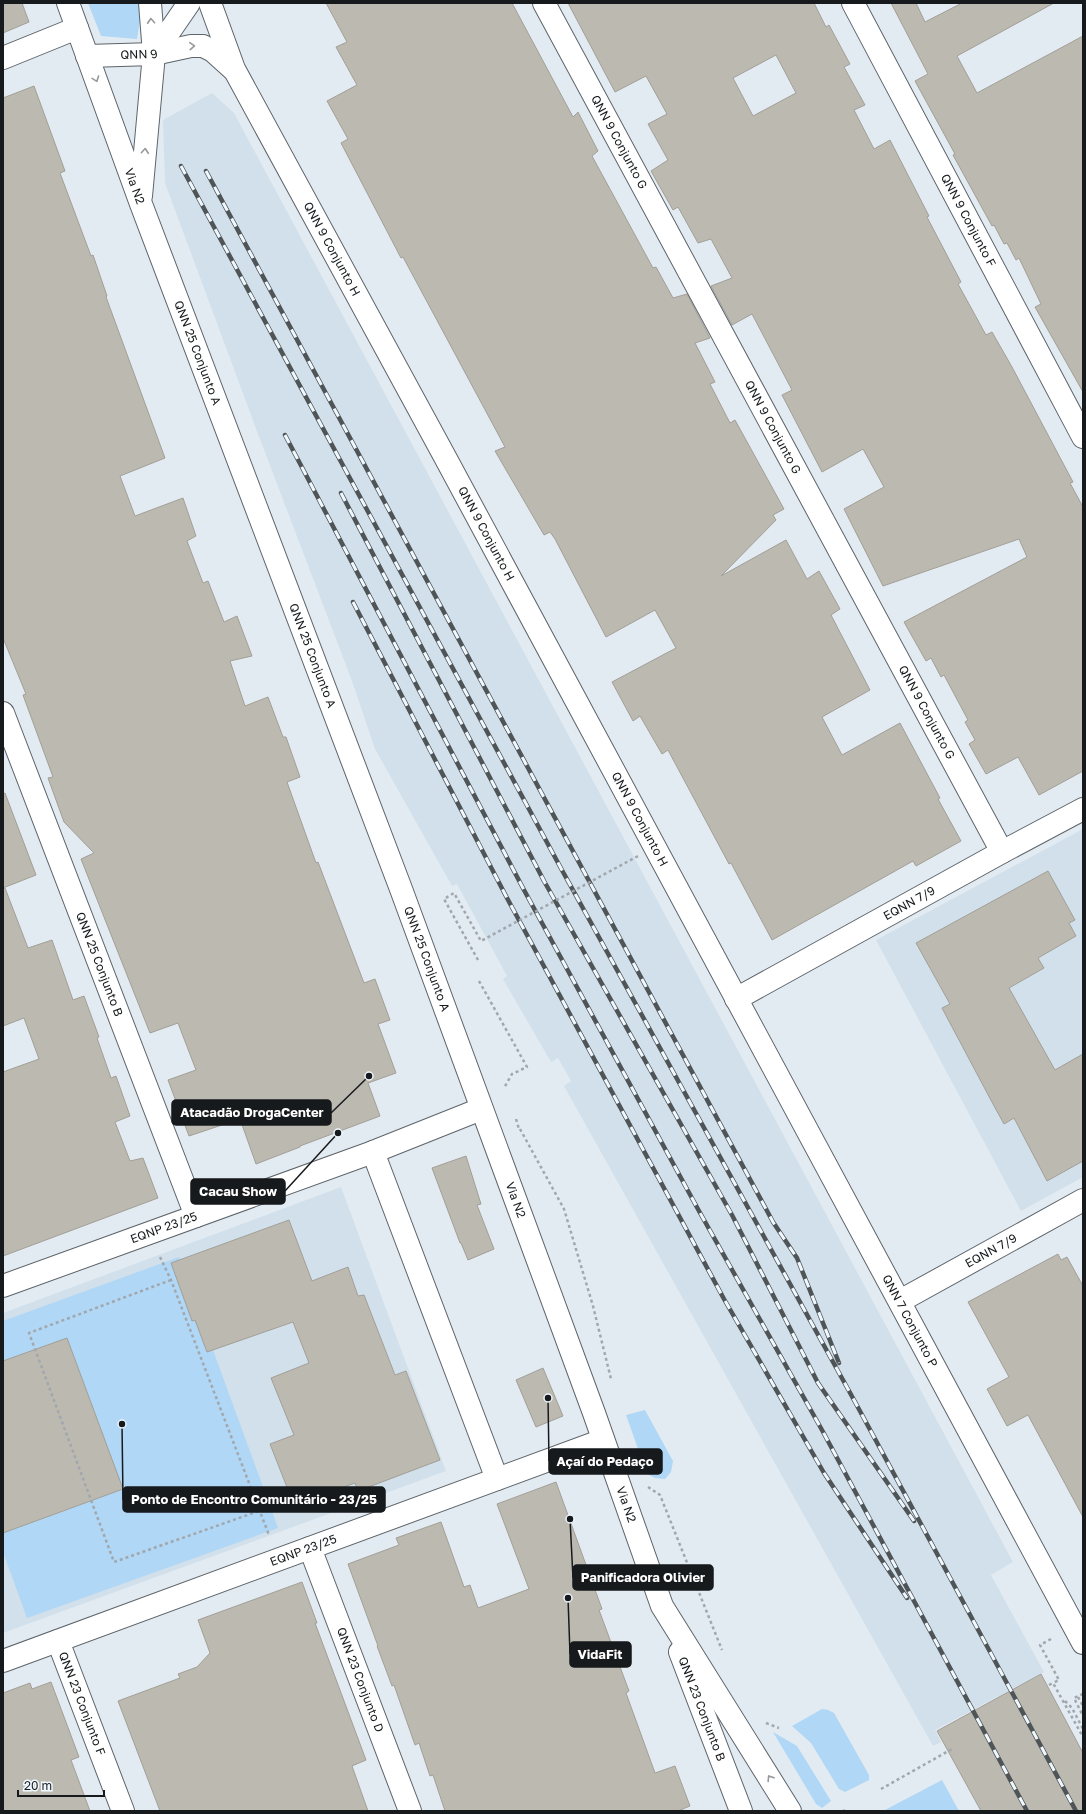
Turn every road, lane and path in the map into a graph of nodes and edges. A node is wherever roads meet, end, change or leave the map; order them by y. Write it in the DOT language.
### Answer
graph roads {
  1 [pos="68,3"];
  2 [pos="150,3"];
  3 [pos="188,3"];
  4 [pos="210,3"];
  5 [pos="544,3"];
  6 [pos="853,3"];
  7 [pos="82,42"];
  8 [pos="154,54"];
  9 [pos="3,58"];
  10 [pos="234,69"];
  11 [pos="141,204"];
  12 [pos="1083,437"];
  13 [pos="3,713"];
  14 [pos="1083,809"];
  15 [pos="1002,852"];
  16 [pos="638,856"];
  17 [pos="478,960"];
  18 [pos="478,981"];
  19 [pos="736,999"];
  20 [pos="506,1094"];
  21 [pos="481,1109"];
  22 [pos="514,1115"];
  23 [pos="520,1129"];
  24 [pos="493,1141"];
  25 [pos="373,1152"];
  26 [pos="1083,1200"];
  27 [pos="196,1216"];
  28 [pos="148,1233"];
  29 [pos="171,1280"];
  30 [pos="3,1286"];
  31 [pos="900,1301"];
  32 [pos="612,1381"];
  33 [pos="603,1440"];
  34 [pos="497,1479"];
  35 [pos="647,1486"];
  36 [pos="259,1511"];
  37 [pos="310,1548"];
  38 [pos="278,1560"];
  39 [pos="662,1606"];
  40 [pos="1052,1638"];
  41 [pos="58,1641"];
  42 [pos="1083,1643"];
  43 [pos="723,1653"];
  44 [pos="3,1661"];
  45 [pos="1053,1683"];
  46 [pos="1049,1685"];
  47 [pos="1083,1694"];
  48 [pos="1078,1696"];
  49 [pos="1062,1698"];
  50 [pos="1083,1706"];
  51 [pos="1083,1716"];
  52 [pos="765,1722"];
  53 [pos="779,1728"];
  54 [pos="1083,1729"];
  55 [pos="1083,1737"];
  56 [pos="952,1749"];
  57 [pos="881,1789"];
  58 [pos="123,1811"];
  59 [pos="410,1811"];
  60 [pos="741,1811"];
  61 [pos="790,1811"];
  1 -- 7 [label="street, Via N2"];
  8 -- 2 [label="street, Via N2, one-way"];
  3 -- 8 [label="street, QNN 9"];
  4 -- 10 [label="street, QNN 9 Conjunto H"];
  5 -- 15 [label="street, QNN 9 Conjunto G"];
  6 -- 12 [label="street, QNN 9 Conjunto F"];
  7 -- 8 [label="street, QNN 9"];
  7 -- 9 [label="street"];
  7 -- 11 [label="street, Via N2, one-way"];
  8 -- 10 [label="street, QNN 9 Conjunto H, one-way"];
  11 -- 8 [label="street, Via N2, one-way"];
  10 -- 19 [label="street, QNN 9 Conjunto H"];
  11 -- 21 [label="street, QNN 25 Conjunto A"];
  13 -- 27 [label="street, QNN 25 Conjunto B"];
  14 -- 15 [label="street, EQNN 7/9"];
  15 -- 19 [label="street, EQNN 7/9"];
  16 -- 17 [label="path, bridge"];
  18 -- 20 [label="path"];
  19 -- 31 [label="street, QNN 7 Conjunto P"];
  21 -- 24 [label="street, Via N2"];
  21 -- 25 [label="street, EQNP 23/25"];
  22 -- 23 [label="path"];
  23 -- 24 [label="path"];
  23 -- 32 [label="path"];
  24 -- 33 [label="street, Via N2"];
  25 -- 27 [label="street, EQNP 23/25"];
  25 -- 34 [label="street"];
  26 -- 31 [label="street, EQNN 7/9"];
  27 -- 28 [label="street, EQNP 23/25"];
  28 -- 29 [label="path"];
  28 -- 30 [label="street, EQNP 23/25"];
  29 -- 36 [label="path"];
  29 -- 36 [label="path"];
  31 -- 42 [label="street, QNN 7 Conjunto P"];
  33 -- 34 [label="street, EQNP 23/25"];
  33 -- 39 [label="street, Via N2"];
  34 -- 37 [label="street, EQNP 23/25"];
  35 -- 43 [label="path"];
  36 -- 38 [label="path"];
  37 -- 38 [label="street, EQNP 23/25"];
  37 -- 59 [label="street, QNN 23 Conjunto D"];
  38 -- 41 [label="street, EQNP 23/25"];
  39 -- 60 [label="street, QNN 23 Conjunto B"];
  61 -- 39 [label="street, Via N2, one-way"];
  40 -- 45 [label="path"];
  41 -- 44 [label="street, EQNP 23/25"];
  41 -- 58 [label="street, QNN 23 Conjunto F"];
  45 -- 46 [label="path"];
  45 -- 49 [label="path"];
  47 -- 48 [label="path"];
  48 -- 50 [label="path"];
  48 -- 51 [label="path"];
  49 -- 54 [label="path"];
  49 -- 55 [label="path"];
  52 -- 53 [label="path"];
  56 -- 57 [label="path"];
}
